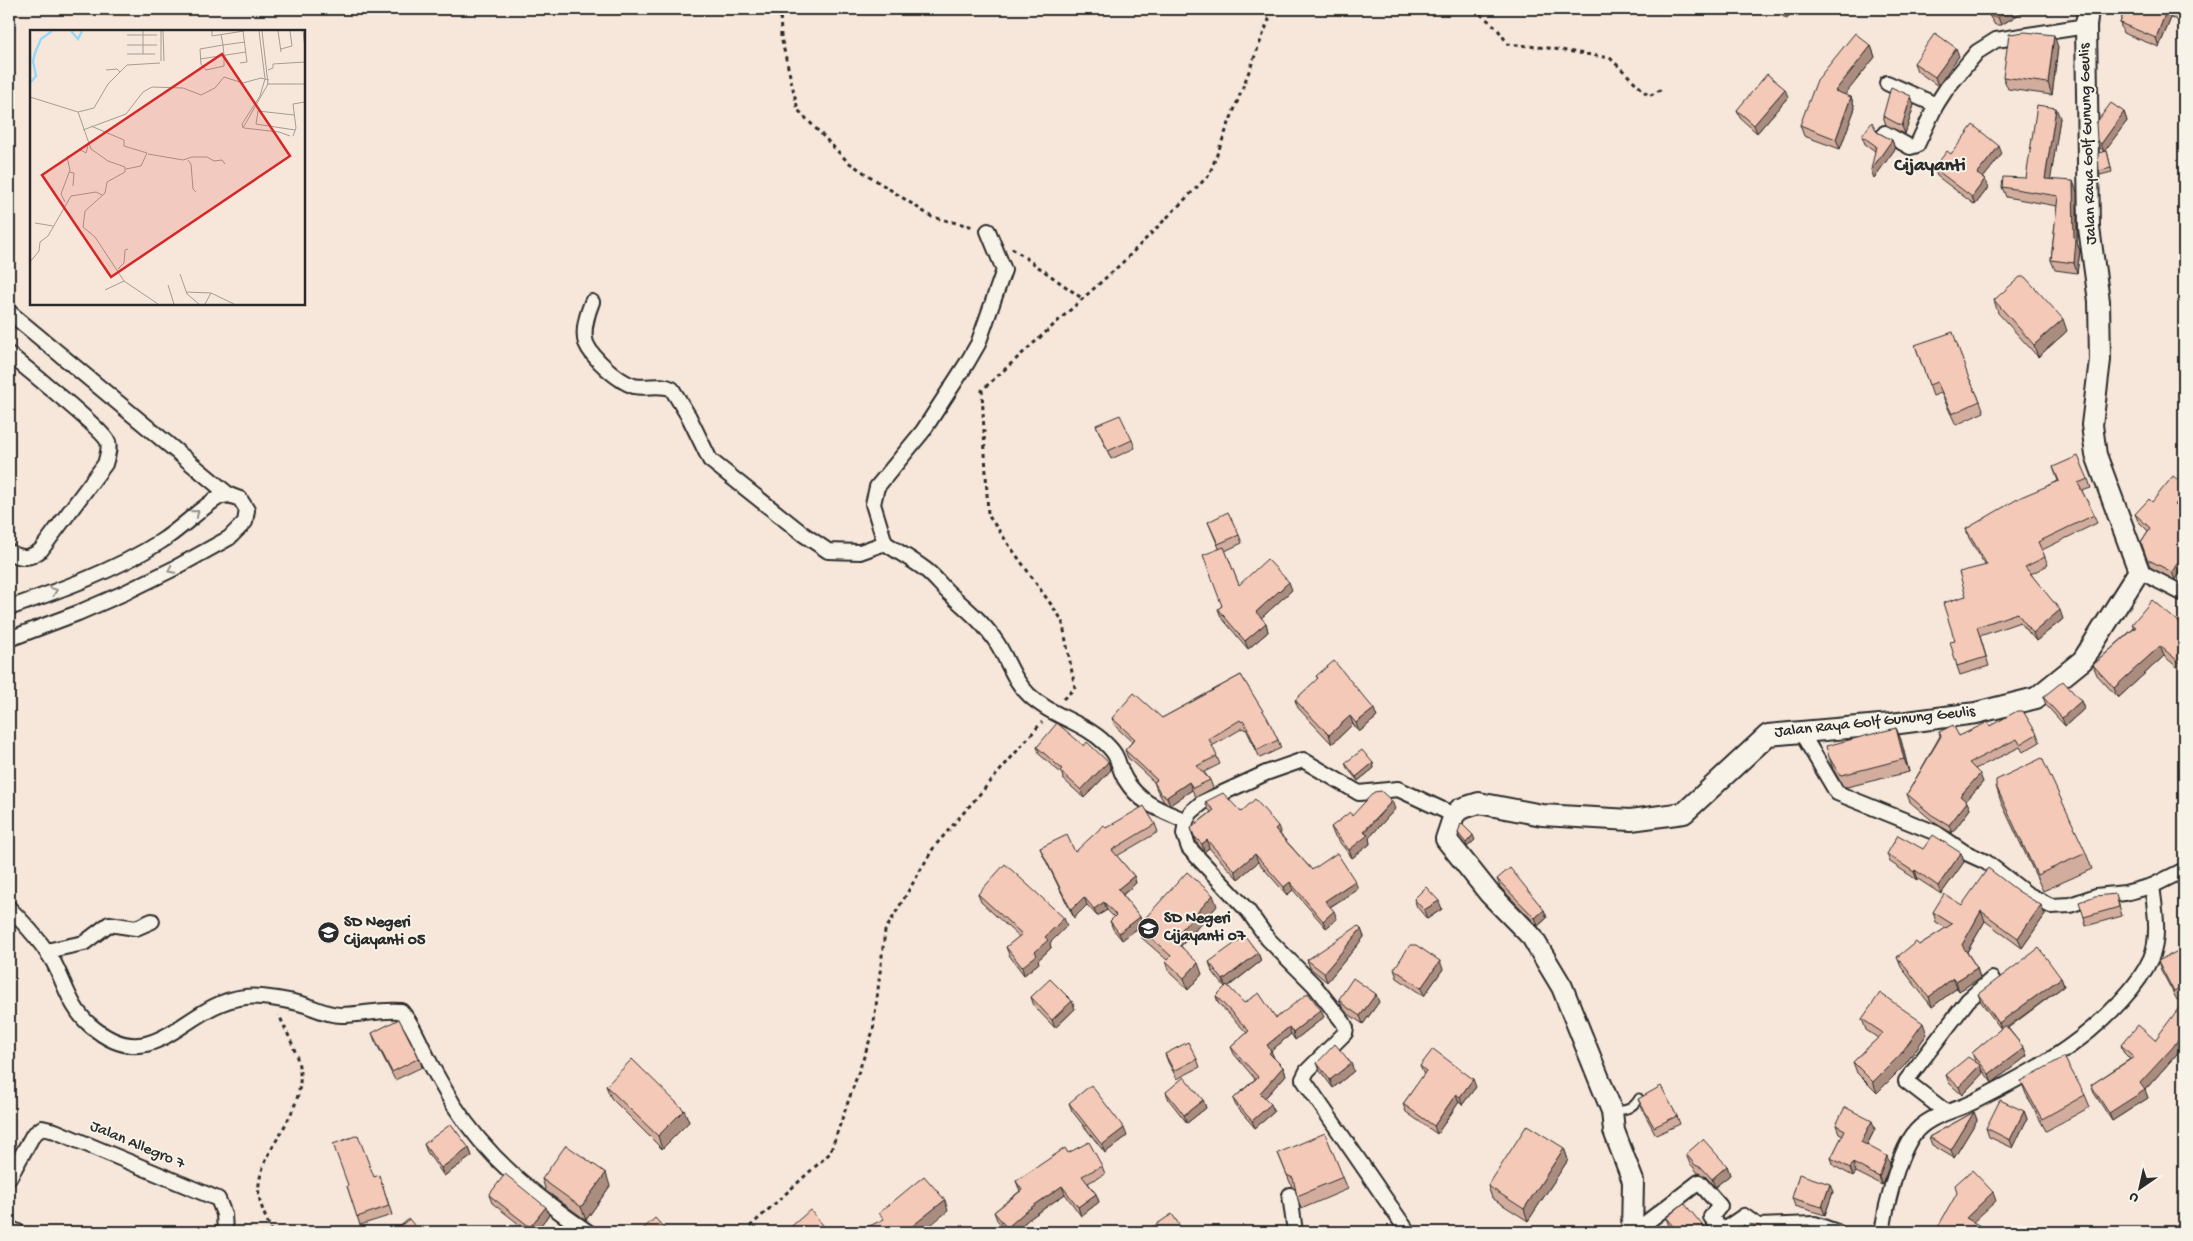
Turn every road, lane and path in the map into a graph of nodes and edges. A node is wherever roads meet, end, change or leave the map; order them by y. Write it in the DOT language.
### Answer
graph roads {
  1 [pos="780,9"];
  2 [pos="1273,9"];
  3 [pos="1474,9"];
  4 [pos="2087,17"];
  5 [pos="1887,83"];
  6 [pos="1664,88"];
  7 [pos="1936,105"];
  8 [pos="1885,133"];
  9 [pos="988,231"];
  10 [pos="1082,299"];
  11 [pos="592,302"];
  12 [pos="9,312"];
  13 [pos="9,354"];
  14 [pos="228,495"];
  15 [pos="885,543"];
  16 [pos="15,555"];
  17 [pos="2139,571"];
  18 [pos="2184,594"];
  19 [pos="9,608"];
  20 [pos="9,639"];
  21 [pos="1051,712"];
  22 [pos="1801,732"];
  23 [pos="1454,815"];
  24 [pos="1186,822"];
  25 [pos="2184,870"];
  26 [pos="2152,886"];
  27 [pos="9,908"];
  28 [pos="152,921"];
  29 [pos="46,951"];
  30 [pos="1992,979"];
  31 [pos="273,1000"];
  32 [pos="1639,1098"];
  33 [pos="1612,1111"];
  34 [pos="1946,1112"];
  35 [pos="9,1178"];
  36 [pos="1290,1195"];
  37 [pos="9,1228"];
  38 [pos="18,1232"];
  39 [pos="225,1232"];
  40 [pos="272,1232"];
  41 [pos="588,1232"];
  42 [pos="744,1232"];
  43 [pos="1295,1232"];
  44 [pos="1408,1232"];
  45 [pos="1633,1232"];
  46 [pos="1837,1232"];
  47 [pos="1882,1232"];
  1 -- 9 [label="path"];
  2 -- 10 [label="path"];
  3 -- 6 [label="path"];
  4 -- 7 [label="street"];
  4 -- 17 [label="main road, Jalan Raya Golf Gunung Geulis"];
  5 -- 7 [label="street"];
  7 -- 8 [label="street"];
  9 -- 10 [label="path"];
  9 -- 15 [label="street"];
  10 -- 21 [label="path"];
  11 -- 15 [label="street"];
  12 -- 14 [label="street"];
  13 -- 16 [label="street"];
  19 -- 14 [label="street, one-way"];
  14 -- 20 [label="street, one-way"];
  15 -- 21 [label="street"];
  17 -- 18 [label="street"];
  17 -- 22 [label="main road, Jalan Raya Golf Gunung Geulis"];
  21 -- 24 [label="street"];
  21 -- 42 [label="path"];
  22 -- 23 [label="main road, Jalan Raya Golf Gunung Geulis"];
  22 -- 26 [label="street"];
  23 -- 24 [label="street"];
  23 -- 33 [label="main road"];
  24 -- 44 [label="street"];
  25 -- 26 [label="street"];
  26 -- 34 [label="street"];
  27 -- 29 [label="street"];
  28 -- 29 [label="street"];
  29 -- 31 [label="street"];
  30 -- 34 [label="street"];
  31 -- 40 [label="path"];
  31 -- 41 [label="street"];
  32 -- 33 [label="lane"];
  33 -- 45 [label="main road"];
  34 -- 47 [label="street"];
  35 -- 39 [label="street, Jalan Allegro 7"];
  36 -- 43 [label="street"];
  37 -- 38 [label="street"];
  45 -- 46 [label="street"];
}
